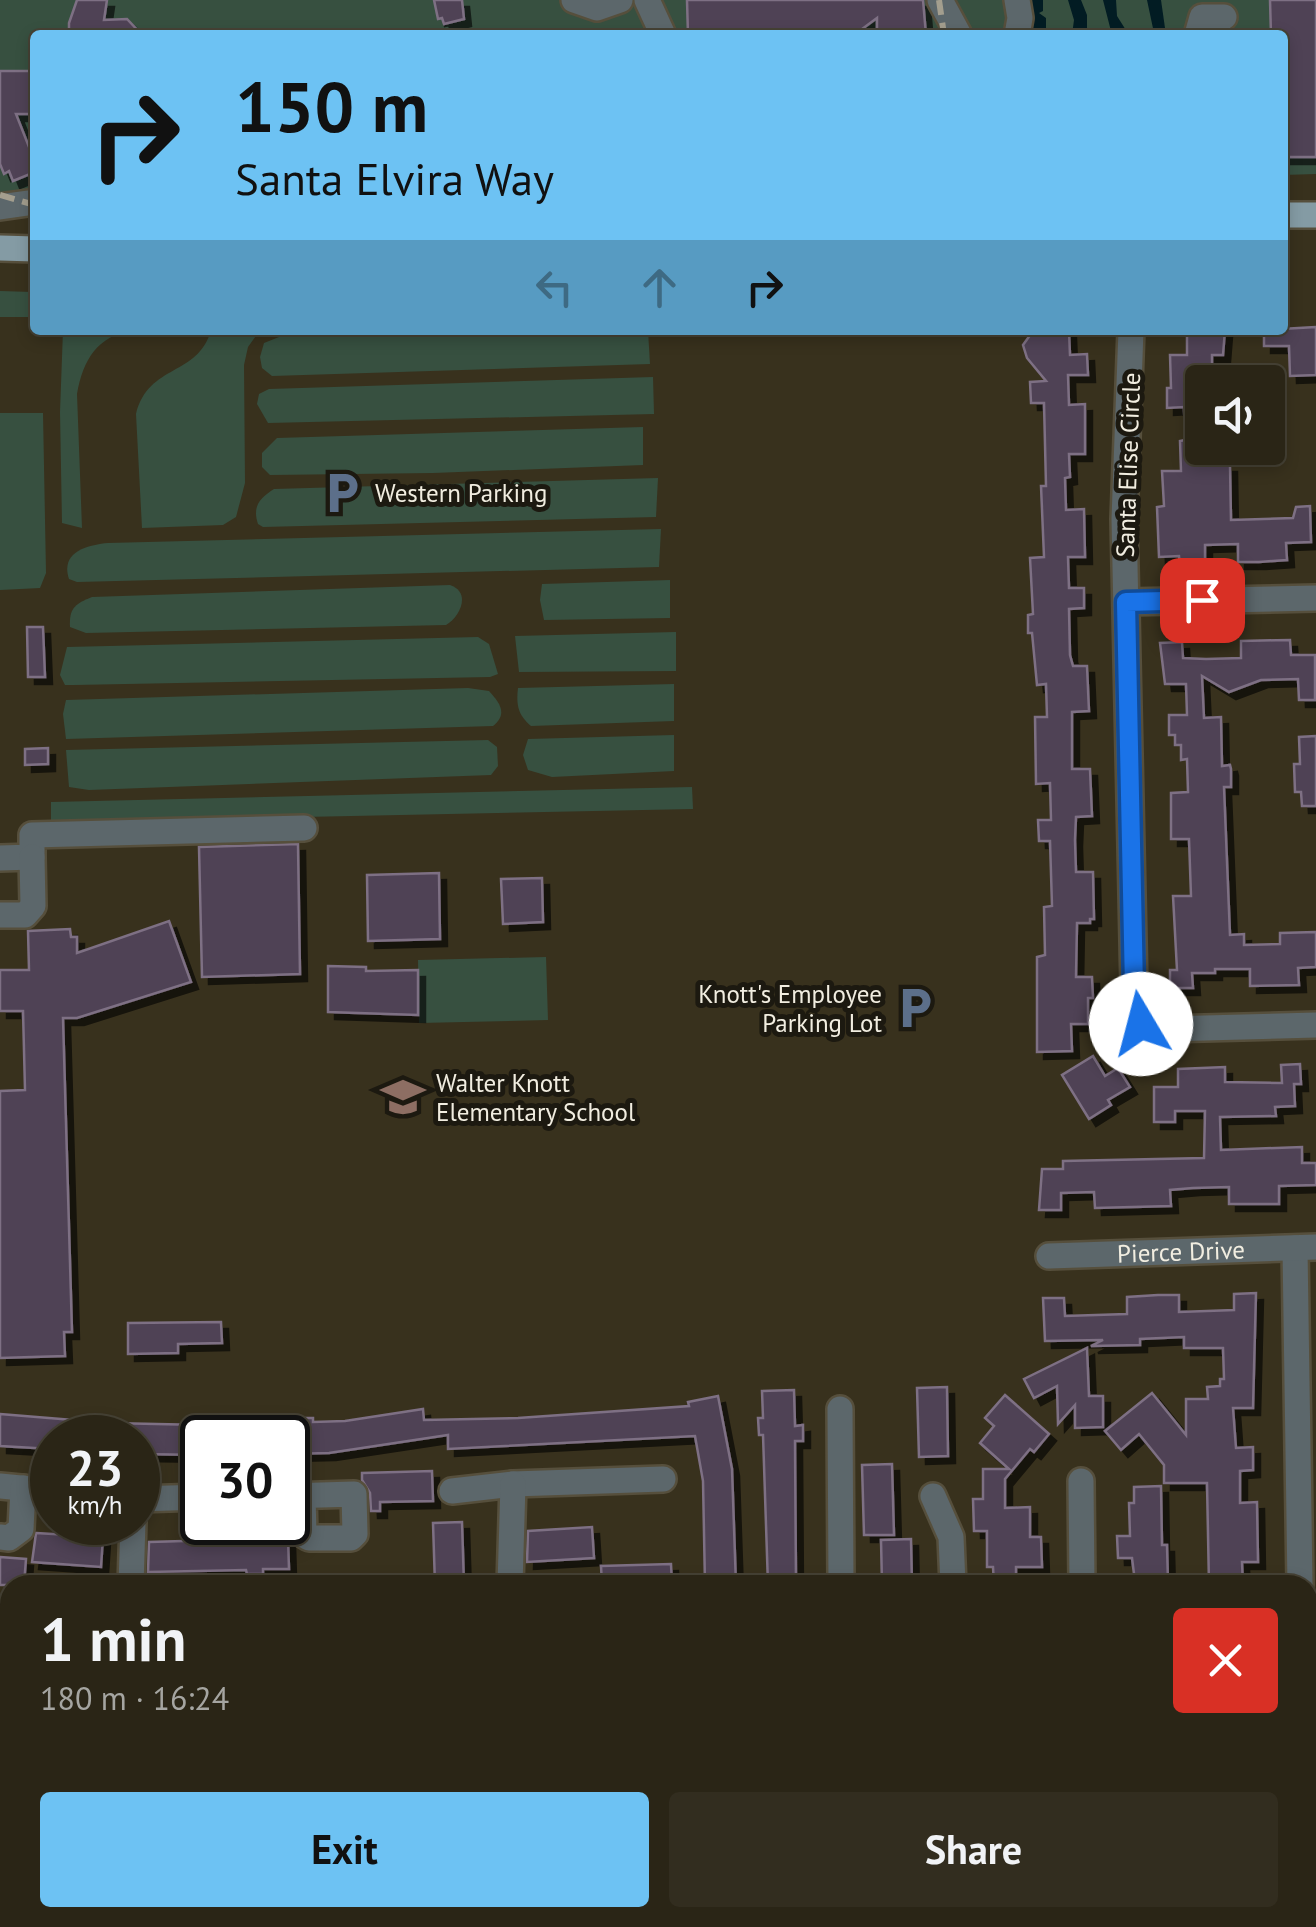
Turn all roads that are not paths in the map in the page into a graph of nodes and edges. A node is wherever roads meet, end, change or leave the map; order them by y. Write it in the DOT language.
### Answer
graph roads {
  1 [pos="574,0"];
  2 [pos="620,0"];
  3 [pos="647,0"];
  4 [pos="940,0"];
  5 [pos="953,0"];
  6 [pos="1017,0"];
  7 [pos="1222,22"];
  8 [pos="661,30"];
  9 [pos="943,30"];
  10 [pos="956,30"];
  11 [pos="968,30"];
  12 [pos="1019,30"];
  13 [pos="1198,30"];
  14 [pos="30,203"];
  15 [pos="0,207"];
  16 [pos="1316,214"];
  17 [pos="1288,216"];
  18 [pos="0,248"];
  19 [pos="30,249"];
  20 [pos="1132,335"];
  21 [pos="1316,598"];
  22 [pos="1126,602"];
  23 [pos="304,828"];
  24 [pos="0,858"];
  25 [pos="32,858"];
  26 [pos="0,916"];
  27 [pos="1316,1025"];
  28 [pos="1305,1248"];
  29 [pos="1049,1256"];
  30 [pos="840,1409"];
  31 [pos="663,1479"];
  32 [pos="1080,1481"];
  33 [pos="513,1484"];
  34 [pos="12,1487"];
  35 [pos="452,1491"];
  36 [pos="295,1495"];
  37 [pos="933,1496"];
  38 [pos="0,1537"];
  39 [pos="133,1545"];
  40 [pos="131,1575"];
  41 [pos="510,1575"];
  42 [pos="841,1575"];
  43 [pos="952,1575"];
  44 [pos="1082,1575"];
  45 [pos="1300,1575"];
  1 -- 2 [label="street"];
  3 -- 8 [label="street"];
  4 -- 9 [label="street"];
  4 -- 10 [label="street"];
  5 -- 11 [label="street"];
  6 -- 12 [label="street"];
  7 -- 13 [label="street"];
  14 -- 15 [label="street"];
  16 -- 17 [label="main road"];
  18 -- 19 [label="main road"];
  20 -- 22 [label="street, Santa Elise Circle"];
  21 -- 22 [label="street"];
  22 -- 27 [label="street, Santa Elise Circle"];
  23 -- 25 [label="street"];
  24 -- 25 [label="street"];
  25 -- 26 [label="street"];
  28 -- 29 [label="street, Pierce Drive"];
  28 -- 45 [label="street"];
  30 -- 42 [label="street"];
  31 -- 33 [label="street"];
  32 -- 44 [label="street"];
  33 -- 35 [label="street"];
  33 -- 41 [label="street"];
  34 -- 38 [label="street"];
  36 -- 36 [label="street"];
  37 -- 43 [label="street"];
  39 -- 40 [label="street"];
}
